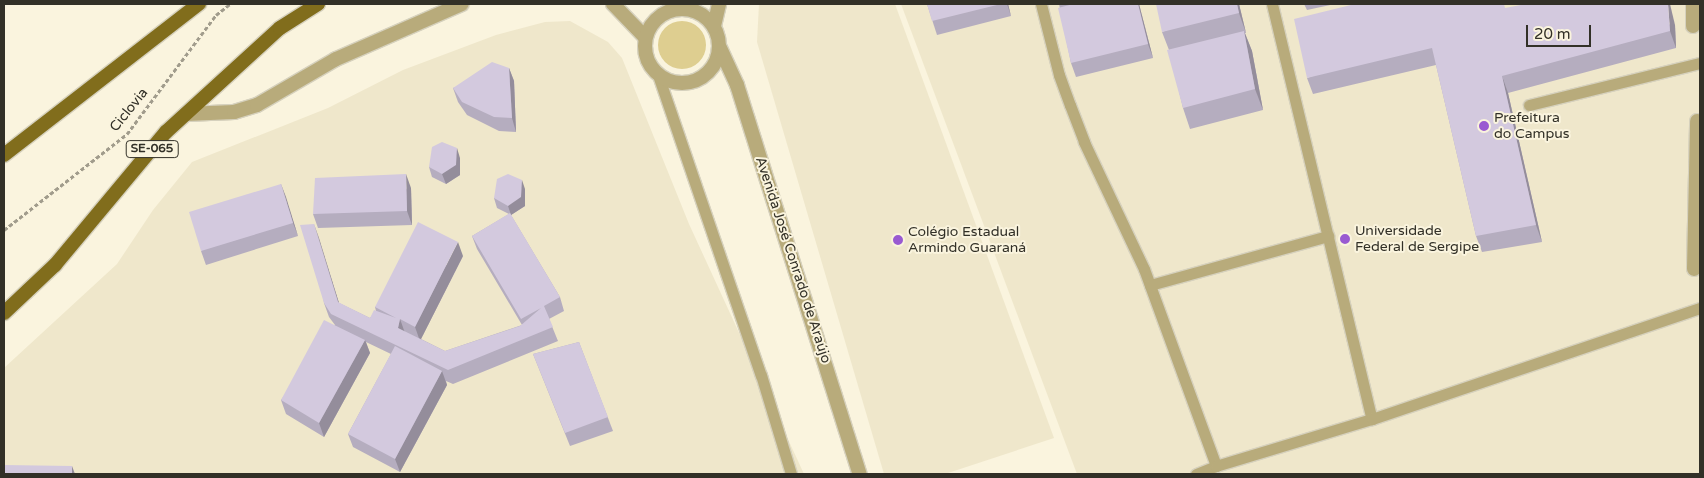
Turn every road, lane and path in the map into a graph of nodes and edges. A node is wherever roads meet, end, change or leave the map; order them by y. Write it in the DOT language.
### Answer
graph roads {
  1 [pos="199,4"];
  2 [pos="230,4"];
  3 [pos="318,4"];
  4 [pos="462,4"];
  5 [pos="613,4"];
  6 [pos="719,4"];
  7 [pos="1041,4"];
  8 [pos="1272,4"];
  9 [pos="1693,4"];
  10 [pos="714,26"];
  11 [pos="1693,26"];
  12 [pos="645,37"];
  13 [pos="720,48"];
  14 [pos="1700,63"];
  15 [pos="658,75"];
  16 [pos="1529,106"];
  17 [pos="186,114"];
  18 [pos="1697,121"];
  19 [pos="4,155"];
  20 [pos="4,230"];
  21 [pos="1328,236"];
  22 [pos="1694,269"];
  23 [pos="1150,285"];
  24 [pos="1700,308"];
  25 [pos="4,312"];
  26 [pos="1372,419"];
  27 [pos="1216,466"];
  28 [pos="791,474"];
  29 [pos="860,474"];
  30 [pos="1196,474"];
  1 -- 19 [label="main road"];
  2 -- 20 [label="path, Ciclovia"];
  3 -- 17 [label="main road, SE-065"];
  4 -- 17 [label="street"];
  5 -- 12 [label="street"];
  6 -- 10 [label="street"];
  7 -- 23 [label="lane"];
  8 -- 21 [label="lane"];
  9 -- 11 [label="street"];
  10 -- 12 [label="street"];
  10 -- 13 [label="street"];
  12 -- 15 [label="street"];
  13 -- 15 [label="street"];
  13 -- 29 [label="street, Avenida José Conrado de Araújo"];
  14 -- 16 [label="lane"];
  15 -- 28 [label="lane"];
  17 -- 25 [label="main road, SE-065"];
  18 -- 22 [label="street"];
  21 -- 23 [label="lane"];
  21 -- 26 [label="lane"];
  23 -- 27 [label="lane"];
  24 -- 26 [label="lane"];
  26 -- 27 [label="lane"];
  27 -- 30 [label="lane"];
}
